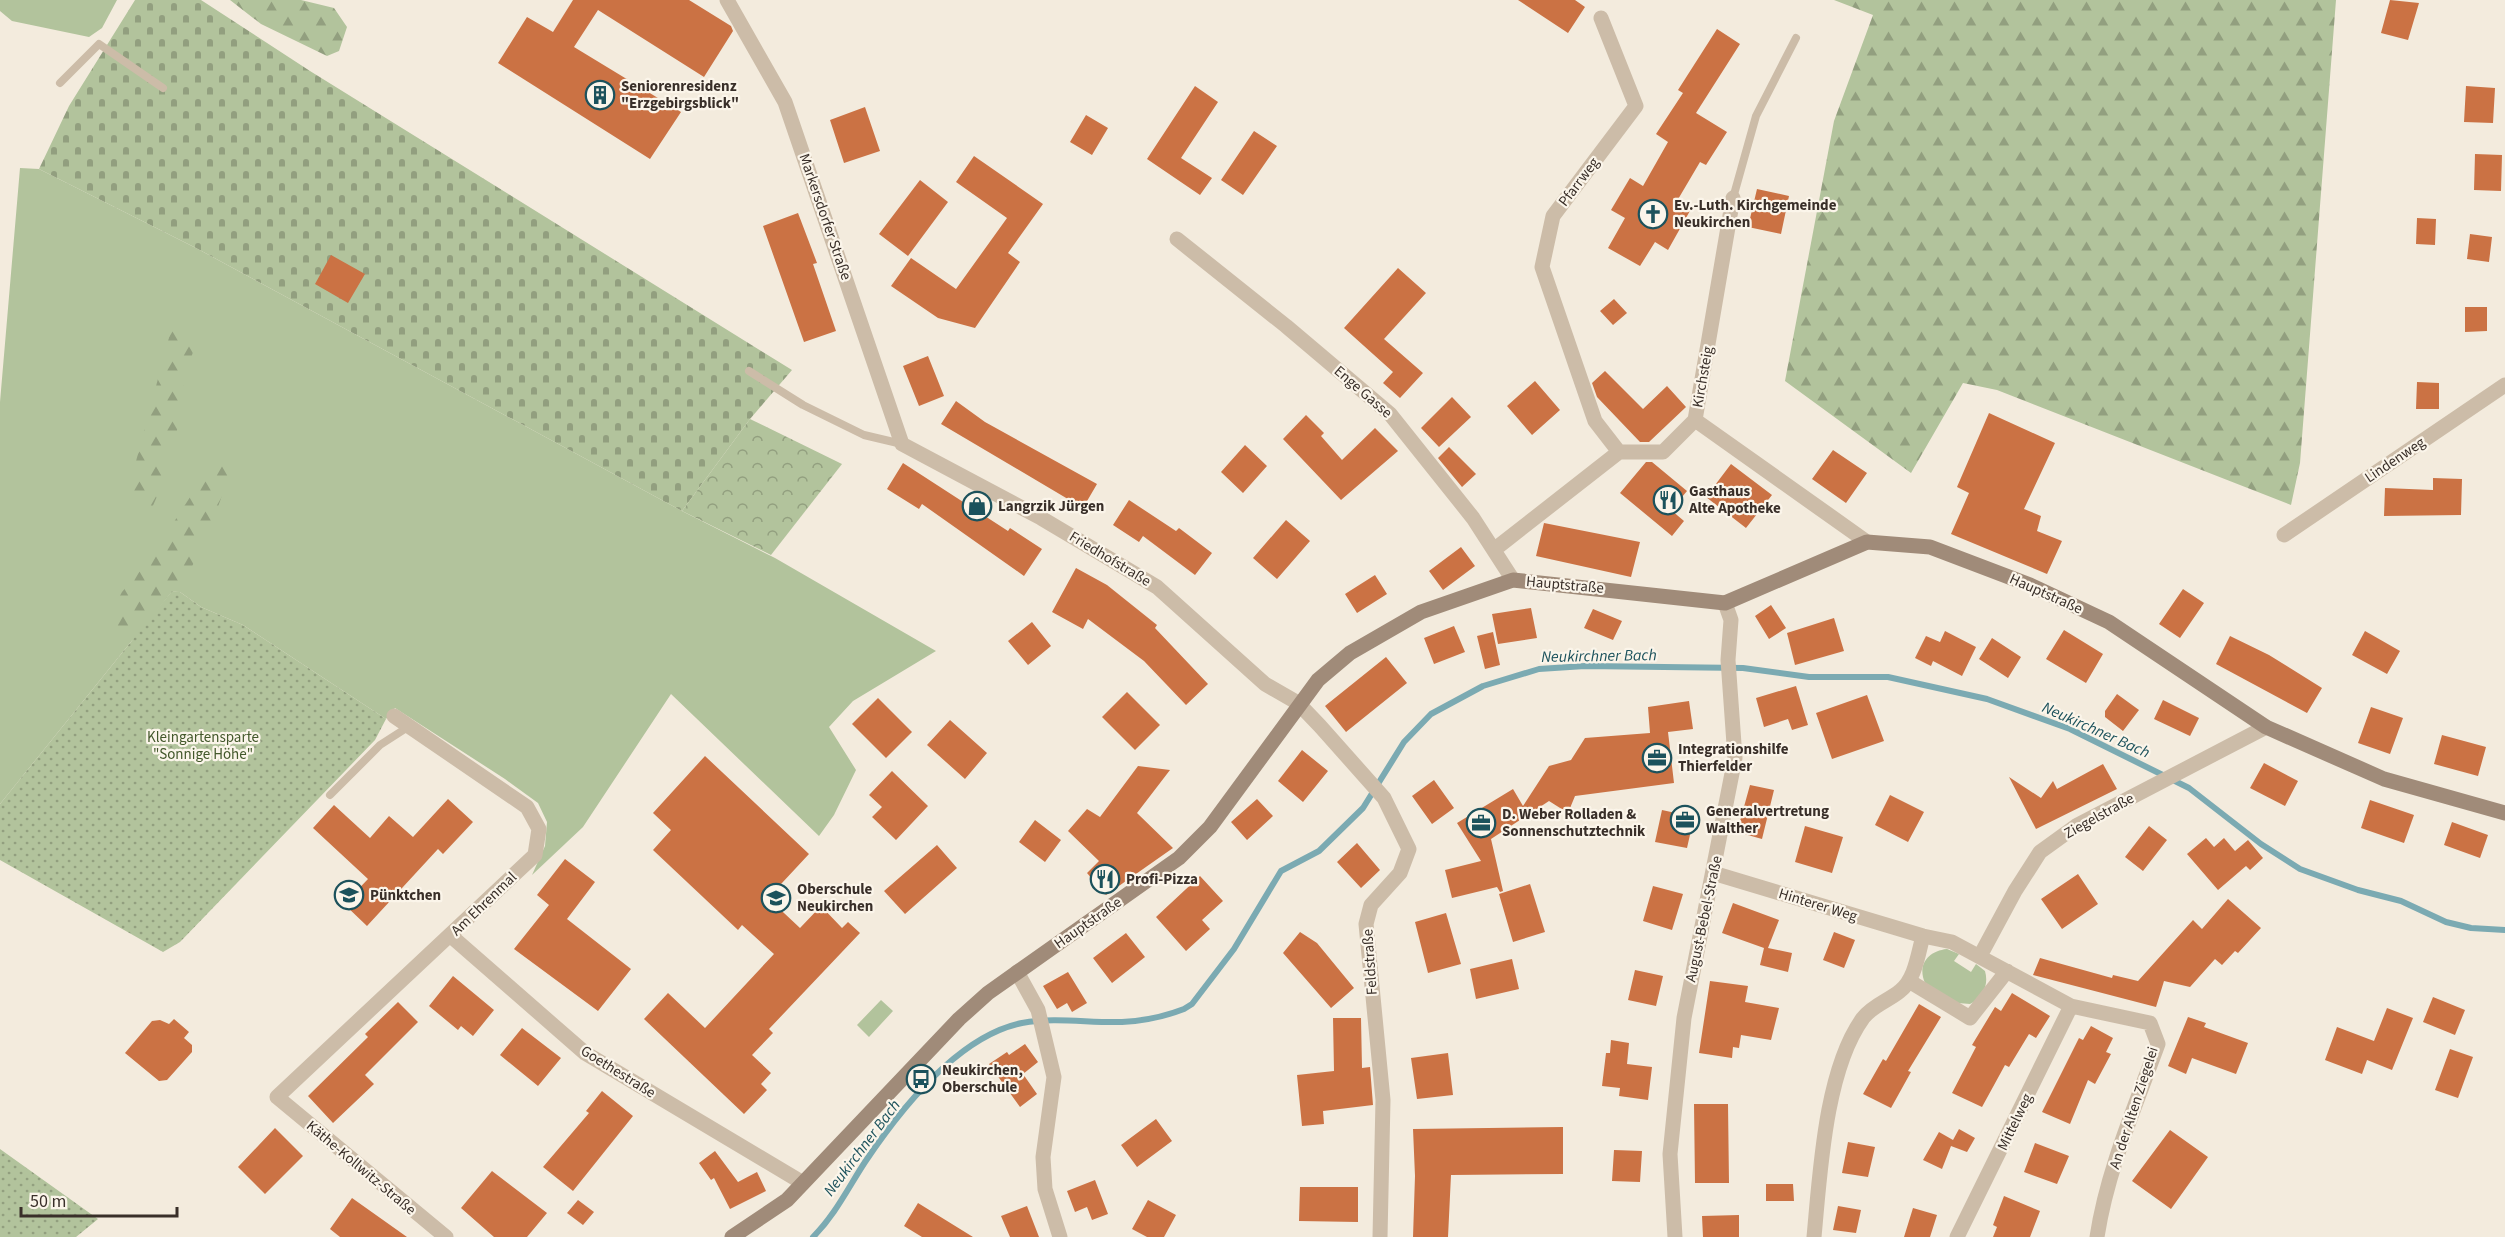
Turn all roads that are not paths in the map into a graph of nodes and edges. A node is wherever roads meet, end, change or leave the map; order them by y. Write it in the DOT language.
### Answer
graph roads {
  1 [pos="727,0"];
  2 [pos="1601,18"];
  3 [pos="1796,38"];
  4 [pos="60,83"];
  5 [pos="163,88"];
  6 [pos="1734,198"];
  7 [pos="1178,239"];
  8 [pos="749,371"];
  9 [pos="2505,385"];
  10 [pos="1695,420"];
  11 [pos="902,444"];
  12 [pos="1619,452"];
  13 [pos="2284,535"];
  14 [pos="1867,542"];
  15 [pos="1495,549"];
  16 [pos="1513,580"];
  17 [pos="1725,603"];
  18 [pos="1298,703"];
  19 [pos="394,716"];
  20 [pos="408,727"];
  21 [pos="2266,727"];
  22 [pos="330,795"];
  23 [pos="2505,813"];
  24 [pos="1713,873"];
  25 [pos="451,936"];
  26 [pos="1923,936"];
  27 [pos="1980,956"];
  28 [pos="2007,971"];
  29 [pos="1017,972"];
  30 [pos="1909,981"];
  31 [pos="2071,1006"];
  32 [pos="277,1097"];
  33 [pos="803,1183"];
  34 [pos="446,1237"];
  35 [pos="732,1237"];
  36 [pos="1060,1237"];
  37 [pos="1380,1237"];
  38 [pos="1675,1237"];
  39 [pos="1814,1237"];
  40 [pos="1957,1237"];
  41 [pos="2097,1237"];
  1 -- 11 [label="street, Markersdorfer Straße"];
  2 -- 12 [label="street, Pfarrweg"];
  3 -- 6 [label="lane"];
  4 -- 5 [label="lane"];
  6 -- 10 [label="street, Kirchsteig"];
  7 -- 15 [label="street, Enge Gasse"];
  8 -- 11 [label="lane"];
  9 -- 13 [label="street, Lindenweg"];
  10 -- 12 [label="street"];
  10 -- 14 [label="street, Kirchsteig"];
  11 -- 18 [label="street, Friedhofstraße"];
  12 -- 15 [label="street"];
  14 -- 17 [label="main road, Hauptstraße"];
  14 -- 21 [label="main road, Hauptstraße"];
  15 -- 16 [label="street, Enge Gasse"];
  16 -- 17 [label="main road, Hauptstraße"];
  16 -- 18 [label="main road, Hauptstraße"];
  17 -- 24 [label="street, August-Bebel-Straße"];
  18 -- 29 [label="main road, Hauptstraße"];
  18 -- 37 [label="street, Feldstraße"];
  19 -- 20 [label="street, Am Ehrenmal"];
  20 -- 22 [label="lane"];
  20 -- 25 [label="street, Am Ehrenmal"];
  21 -- 23 [label="main road, Hauptstraße"];
  21 -- 27 [label="street, Ziegelstraße"];
  24 -- 26 [label="street, Hinterer Weg"];
  24 -- 38 [label="street, August-Bebel-Straße"];
  25 -- 32 [label="street, Am Ehrenmal"];
  25 -- 33 [label="street, Goethestraße"];
  26 -- 27 [label="street, An der Alten Ziegelei"];
  26 -- 30 [label="street"];
  27 -- 28 [label="street, An der Alten Ziegelei"];
  28 -- 30 [label="street"];
  28 -- 31 [label="street, An der Alten Ziegelei"];
  29 -- 33 [label="main road, Hauptstraße"];
  29 -- 36 [label="street"];
  30 -- 39 [label="street"];
  31 -- 40 [label="street, Mittelweg"];
  31 -- 41 [label="street, An der Alten Ziegelei"];
  32 -- 34 [label="street, Käthe-Kollwitz-Straße"];
  33 -- 35 [label="main road, Hauptstraße"];
}
